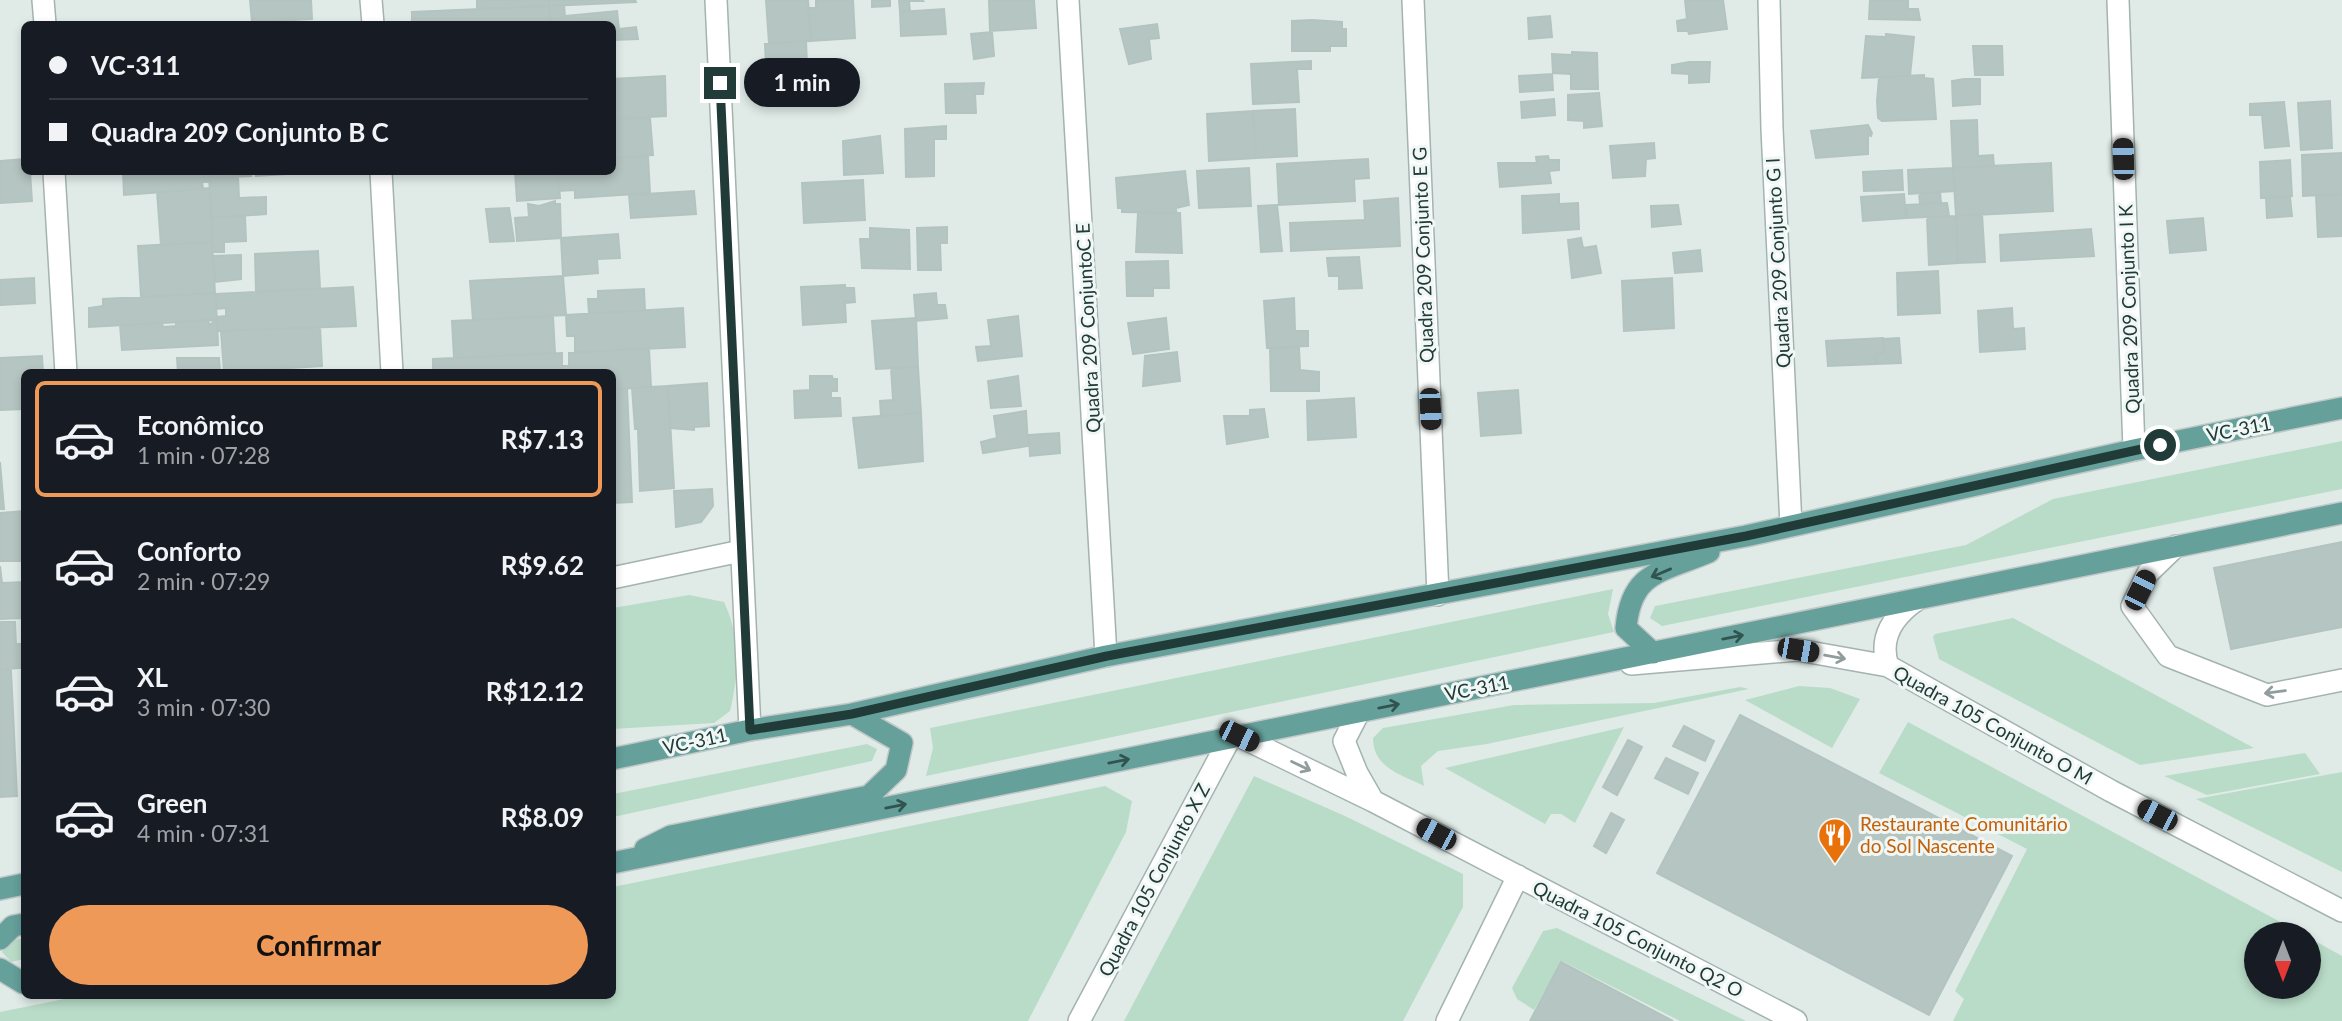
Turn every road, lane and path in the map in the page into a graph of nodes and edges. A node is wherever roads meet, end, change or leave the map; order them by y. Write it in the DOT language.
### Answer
graph roads {
  1 [pos="43,0"];
  2 [pos="371,0"];
  3 [pos="716,0"];
  4 [pos="1068,0"];
  5 [pos="1413,0"];
  6 [pos="1769,0"];
  7 [pos="2118,0"];
  8 [pos="45,21"];
  9 [pos="373,21"];
  10 [pos="54,175"];
  11 [pos="381,175"];
  12 [pos="66,369"];
  13 [pos="392,369"];
  14 [pos="2342,408"];
  15 [pos="2134,450"];
  16 [pos="2342,513"];
  17 [pos="1791,526"];
  18 [pos="1746,536"];
  19 [pos="2176,546"];
  20 [pos="741,551"];
  21 [pos="616,577"];
  22 [pos="1438,595"];
  23 [pos="1918,599"];
  24 [pos="1653,653"];
  25 [pos="1107,656"];
  26 [pos="1888,666"];
  27 [pos="1572,669"];
  28 [pos="2342,680"];
  29 [pos="1359,712"];
  30 [pos="852,714"];
  31 [pos="750,730"];
  32 [pos="1234,737"];
  33 [pos="616,758"];
  34 [pos="1367,798"];
  35 [pos="616,863"];
  36 [pos="616,863"];
  37 [pos="1518,876"];
  38 [pos="21,885"];
  39 [pos="0,889"];
  40 [pos="2342,911"];
  41 [pos="21,925"];
  42 [pos="0,939"];
  43 [pos="0,969"];
  44 [pos="21,981"];
  45 [pos="21,984"];
  46 [pos="0,987"];
  47 [pos="1079,1021"];
  48 [pos="1447,1021"];
  49 [pos="1796,1021"];
  1 -- 8 [label="street"];
  2 -- 9 [label="street"];
  3 -- 20 [label="street"];
  4 -- 25 [label="street, Quadra 209 ConjuntoC E"];
  5 -- 22 [label="street, Quadra 209 Conjunto E G"];
  6 -- 17 [label="street, Quadra 209 Conjunto G I"];
  7 -- 15 [label="street, Quadra 209 Conjunto I K"];
  10 -- 12 [label="street"];
  11 -- 13 [label="street"];
  14 -- 15 [label="main road, VC-311"];
  15 -- 17 [label="main road, VC-311"];
  16 -- 19 [label="main road, VC-311"];
  17 -- 18 [label="main road, VC-311"];
  18 -- 22 [label="main road, VC-311"];
  18 -- 24 [label="main road, one-way"];
  19 -- 23 [label="main road, VC-311"];
  28 -- 19 [label="street, one-way"];
  20 -- 21 [label="street"];
  20 -- 31 [label="street"];
  22 -- 25 [label="main road, VC-311"];
  24 -- 23 [label="main road, VC-311, one-way"];
  23 -- 26 [label="street"];
  24 -- 27 [label="main road, VC-311"];
  25 -- 30 [label="main road, VC-311"];
  27 -- 26 [label="street, Quadra 105 Conjunto O M, one-way"];
  26 -- 40 [label="street, Quadra 105 Conjunto O M"];
  29 -- 27 [label="main road, VC-311, one-way"];
  29 -- 32 [label="main road, VC-311"];
  29 -- 34 [label="street"];
  30 -- 31 [label="main road, VC-311"];
  30 -- 35 [label="main road"];
  31 -- 33 [label="main road, VC-311"];
  32 -- 34 [label="street, Quadra 105 Conjunto Q2 O, one-way"];
  36 -- 32 [label="main road, VC-311, one-way"];
  32 -- 47 [label="street, Quadra 105 Conjunto X Z"];
  34 -- 37 [label="street, Quadra 105 Conjunto Q2 O"];
  37 -- 48 [label="street"];
  37 -- 49 [label="street, Quadra 105 Conjunto Q2 O"];
  38 -- 39 [label="main road"];
  41 -- 42 [label="main road"];
  43 -- 44 [label="main road"];
  45 -- 46 [label="main road"];
}
